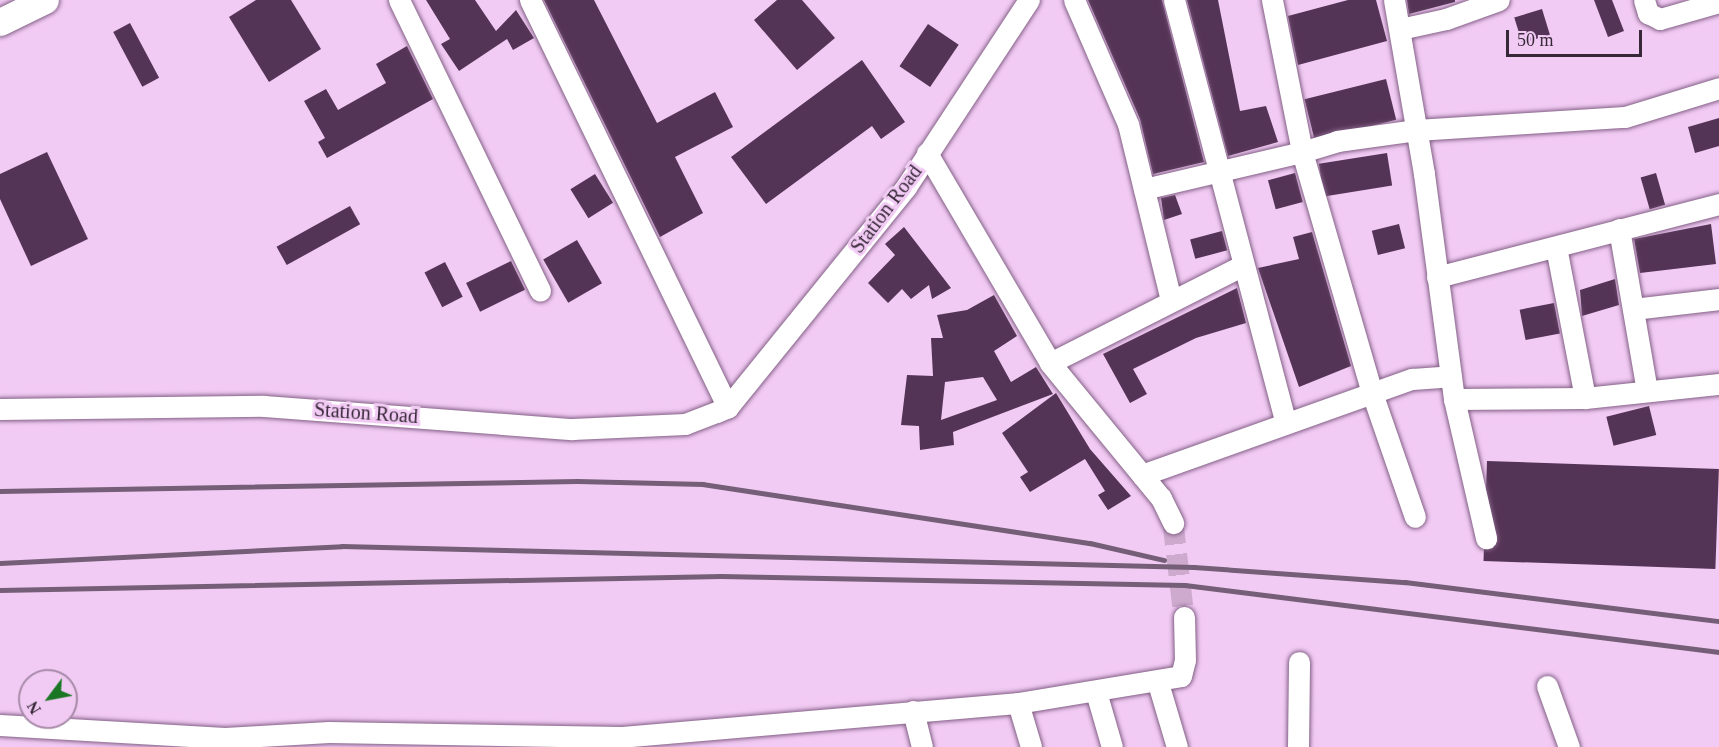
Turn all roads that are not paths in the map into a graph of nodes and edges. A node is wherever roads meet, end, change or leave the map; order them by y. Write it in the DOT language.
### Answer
graph roads {
  1 [pos="45,0"];
  2 [pos="399,0"];
  3 [pos="530,0"];
  4 [pos="1029,0"];
  5 [pos="1074,0"];
  6 [pos="1174,0"];
  7 [pos="1272,0"];
  8 [pos="1394,0"];
  9 [pos="1498,0"];
  10 [pos="1644,0"];
  11 [pos="1719,2"];
  12 [pos="0,22"];
  13 [pos="1400,29"];
  14 [pos="1719,88"];
  15 [pos="1416,130"];
  16 [pos="1302,152"];
  17 [pos="927,153"];
  18 [pos="1218,171"];
  19 [pos="1143,189"];
  20 [pos="1719,204"];
  21 [pos="1619,229"];
  22 [pos="1556,247"];
  23 [pos="1243,265"];
  24 [pos="1437,277"];
  25 [pos="540,291"];
  26 [pos="1719,299"];
  27 [pos="1171,301"];
  28 [pos="1633,309"];
  29 [pos="1050,363"];
  30 [pos="1451,376"];
  31 [pos="1719,384"];
  32 [pos="1647,391"];
  33 [pos="1372,393"];
  34 [pos="1585,398"];
  35 [pos="1454,399"];
  36 [pos="728,407"];
  37 [pos="0,409"];
  38 [pos="1285,421"];
  39 [pos="1142,475"];
  40 [pos="1415,517"];
  41 [pos="1173,523"];
  42 [pos="1486,538"];
  43 [pos="1184,617"];
  44 [pos="1299,662"];
  45 [pos="1158,683"];
  46 [pos="1547,686"];
  47 [pos="1096,692"];
  48 [pos="1018,703"];
  49 [pos="913,711"];
  50 [pos="0,725"];
  51 [pos="329,740"];
  52 [pos="207,742"];
  53 [pos="549,742"];
  54 [pos="922,747"];
  55 [pos="1031,747"];
  56 [pos="1112,747"];
  57 [pos="1177,747"];
  58 [pos="1298,747"];
  59 [pos="1569,747"];
  1 -- 12 [label="main road"];
  2 -- 25 [label="street"];
  3 -- 36 [label="street"];
  4 -- 17 [label="street, Station Road"];
  5 -- 19 [label="street"];
  6 -- 18 [label="street"];
  7 -- 16 [label="street"];
  8 -- 13 [label="street"];
  9 -- 13 [label="street"];
  10 -- 11 [label="street"];
  13 -- 15 [label="street"];
  14 -- 15 [label="street"];
  15 -- 16 [label="street"];
  15 -- 24 [label="street"];
  16 -- 18 [label="street"];
  16 -- 33 [label="street"];
  17 -- 29 [label="street"];
  17 -- 36 [label="street, Station Road"];
  18 -- 19 [label="street"];
  18 -- 23 [label="street"];
  19 -- 27 [label="street"];
  20 -- 21 [label="street"];
  21 -- 22 [label="street"];
  21 -- 28 [label="street"];
  22 -- 24 [label="street"];
  22 -- 34 [label="street"];
  23 -- 27 [label="street"];
  23 -- 38 [label="street"];
  24 -- 30 [label="street"];
  26 -- 28 [label="street"];
  27 -- 29 [label="street"];
  28 -- 32 [label="street"];
  29 -- 39 [label="street"];
  30 -- 33 [label="street"];
  30 -- 35 [label="street"];
  31 -- 32 [label="street"];
  32 -- 34 [label="street"];
  33 -- 38 [label="street"];
  33 -- 40 [label="street"];
  34 -- 35 [label="street"];
  35 -- 42 [label="street"];
  36 -- 37 [label="street, Station Road"];
  38 -- 39 [label="street"];
  39 -- 41 [label="street"];
  43 -- 45 [label="street"];
  44 -- 58 [label="street"];
  45 -- 47 [label="street"];
  45 -- 57 [label="street"];
  46 -- 59 [label="street"];
  47 -- 48 [label="street"];
  47 -- 56 [label="street"];
  48 -- 49 [label="street"];
  48 -- 55 [label="street"];
  49 -- 53 [label="street"];
  49 -- 54 [label="street"];
  50 -- 52 [label="street"];
  51 -- 52 [label="street"];
  51 -- 53 [label="street"];
}
